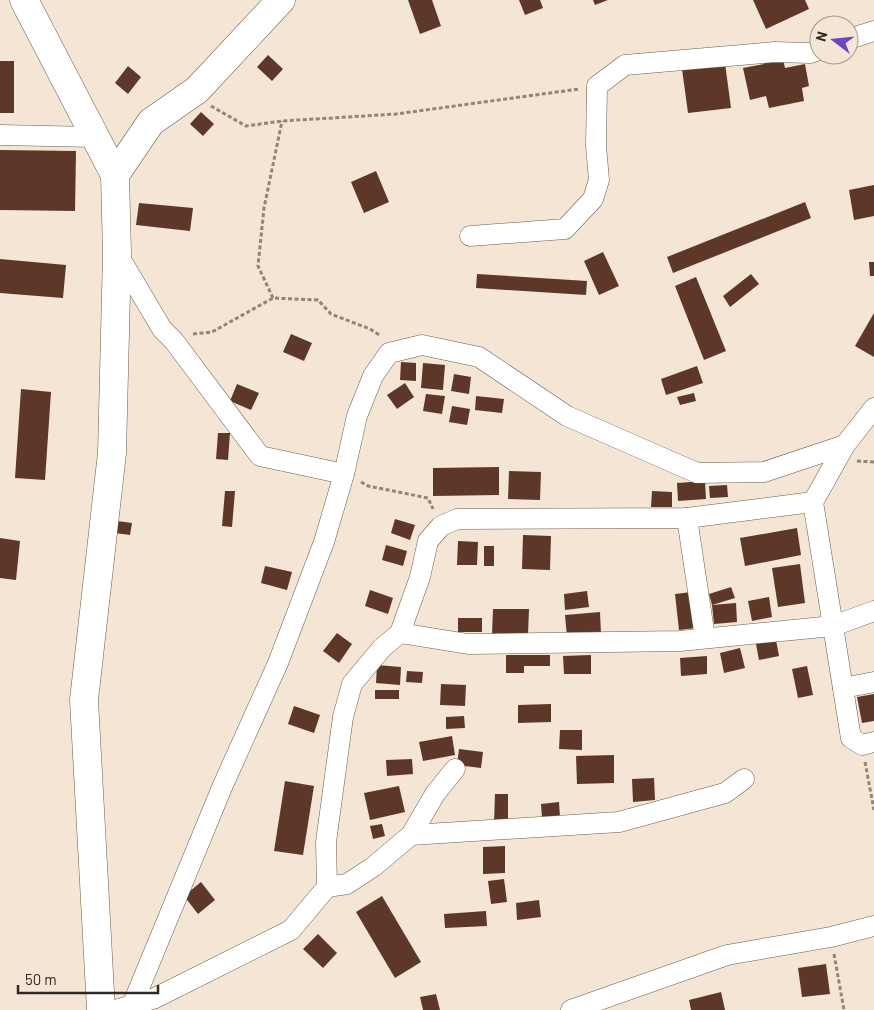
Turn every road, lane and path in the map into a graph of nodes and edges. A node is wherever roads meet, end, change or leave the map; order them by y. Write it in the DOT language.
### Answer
graph roads {
  1 [pos="24,0"];
  2 [pos="281,0"];
  3 [pos="874,31"];
  4 [pos="859,36"];
  5 [pos="809,53"];
  6 [pos="597,86"];
  7 [pos="198,90"];
  8 [pos="282,121"];
  9 [pos="0,135"];
  10 [pos="94,137"];
  11 [pos="116,175"];
  12 [pos="470,236"];
  13 [pos="117,253"];
  14 [pos="273,298"];
  15 [pos="162,329"];
  16 [pos="403,349"];
  17 [pos="874,408"];
  18 [pos="844,445"];
  19 [pos="344,474"];
  20 [pos="813,502"];
  21 [pos="687,518"];
  22 [pos="441,526"];
  23 [pos="874,611"];
  24 [pos="833,626"];
  25 [pos="400,633"];
  26 [pos="706,638"];
  27 [pos="874,682"];
  28 [pos="843,688"];
  29 [pos="868,743"];
  30 [pos="455,768"];
  31 [pos="744,779"];
  32 [pos="874,810"];
  33 [pos="411,835"];
  34 [pos="327,887"];
  35 [pos="874,926"];
  36 [pos="831,937"];
  37 [pos="124,1007"];
  38 [pos="101,1010"];
  39 [pos="571,1010"];
  40 [pos="844,1010"];
  1 -- 10 [label="main road"];
  2 -- 7 [label="main road"];
  3 -- 4 [label="street"];
  5 -- 6 [label="street"];
  6 -- 8 [label="path"];
  6 -- 12 [label="street"];
  7 -- 8 [label="path"];
  7 -- 11 [label="main road"];
  8 -- 14 [label="path"];
  9 -- 10 [label="street"];
  10 -- 11 [label="main road"];
  11 -- 13 [label="main road"];
  13 -- 15 [label="street"];
  13 -- 38 [label="main road"];
  14 -- 15 [label="path"];
  14 -- 16 [label="path"];
  15 -- 19 [label="street"];
  16 -- 18 [label="street"];
  16 -- 19 [label="street"];
  17 -- 18 [label="street"];
  18 -- 20 [label="street"];
  19 -- 22 [label="path"];
  19 -- 37 [label="street"];
  20 -- 21 [label="street"];
  20 -- 24 [label="street"];
  21 -- 22 [label="street"];
  21 -- 26 [label="street"];
  22 -- 25 [label="street"];
  23 -- 24 [label="street"];
  24 -- 26 [label="street"];
  24 -- 28 [label="street"];
  25 -- 26 [label="street"];
  25 -- 34 [label="street"];
  27 -- 28 [label="street"];
  28 -- 29 [label="street"];
  29 -- 32 [label="path"];
  30 -- 33 [label="street"];
  31 -- 33 [label="street"];
  33 -- 34 [label="street"];
  34 -- 37 [label="street"];
  35 -- 36 [label="street"];
  36 -- 39 [label="street"];
  36 -- 40 [label="path"];
}
